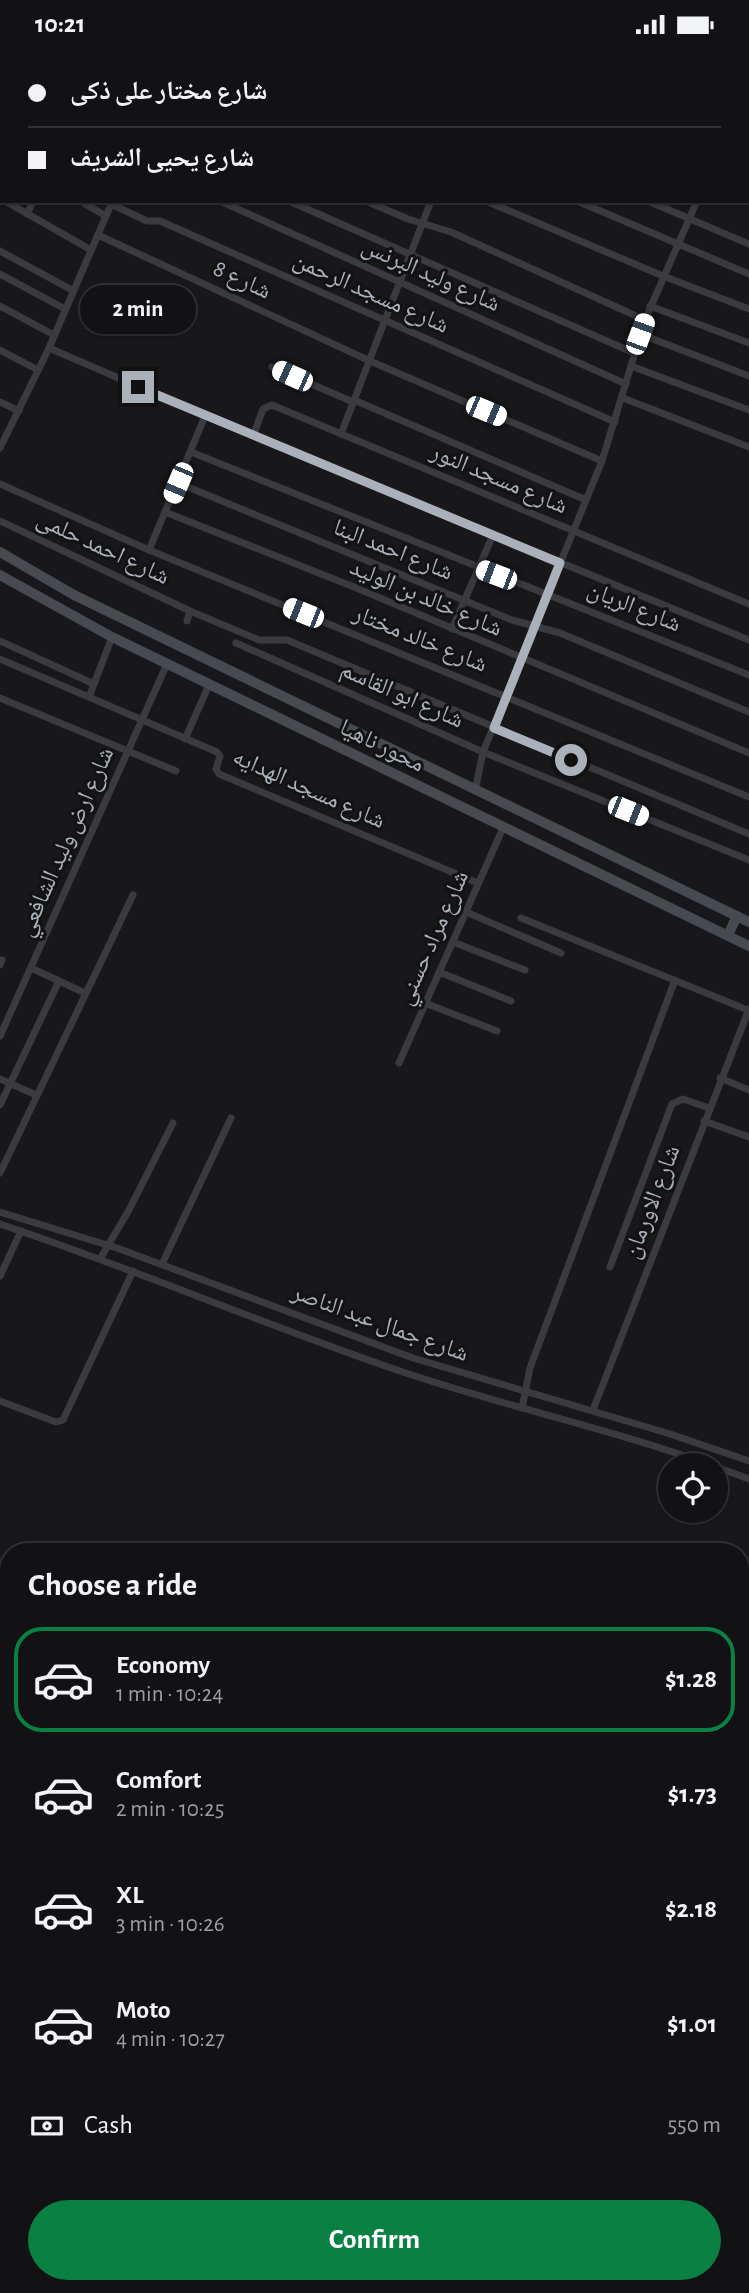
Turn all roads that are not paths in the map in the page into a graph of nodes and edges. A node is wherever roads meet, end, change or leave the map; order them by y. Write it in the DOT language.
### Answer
graph roads {
  1 [pos="7,203"];
  2 [pos="32,203"];
  3 [pos="83,203"];
  4 [pos="111,203"];
  5 [pos="224,203"];
  6 [pos="293,203"];
  7 [pos="371,203"];
  8 [pos="430,203"];
  9 [pos="491,203"];
  10 [pos="582,203"];
  11 [pos="653,203"];
  12 [pos="695,203"];
  13 [pos="27,214"];
  14 [pos="106,216"];
  15 [pos="689,218"];
  16 [pos="423,224"];
  17 [pos="98,235"];
  18 [pos="749,244"];
  19 [pos="677,245"];
  20 [pos="91,250"];
  21 [pos="0,251"];
  22 [pos="411,256"];
  23 [pos="0,274"];
  24 [pos="749,274"];
  25 [pos="663,276"];
  26 [pos="401,283"];
  27 [pos="72,291"];
  28 [pos="0,306"];
  29 [pos="650,306"];
  30 [pos="65,309"];
  31 [pos="749,309"];
  32 [pos="386,320"];
  33 [pos="645,320"];
  34 [pos="640,334"];
  35 [pos="54,335"];
  36 [pos="749,343"];
  37 [pos="48,348"];
  38 [pos="0,350"];
  39 [pos="634,353"];
  40 [pos="370,361"];
  41 [pos="631,366"];
  42 [pos="272,367"];
  43 [pos="38,370"];
  44 [pos="749,376"];
  45 [pos="626,384"];
  46 [pos="622,398"];
  47 [pos="354,401"];
  48 [pos="0,402"];
  49 [pos="749,410"];
  50 [pos="19,411"];
  51 [pos="205,416"];
  52 [pos="615,422"];
  53 [pos="341,434"];
  54 [pos="253,436"];
  55 [pos="749,447"];
  56 [pos="0,448"];
  57 [pos="191,452"];
  58 [pos="602,461"];
  59 [pos="178,483"];
  60 [pos="0,484"];
  61 [pos="586,500"];
  62 [pos="166,512"];
  63 [pos="0,521"];
  64 [pos="573,531"];
  65 [pos="493,535"];
  66 [pos="149,550"];
  67 [pos="0,552"];
  68 [pos="560,563"];
  69 [pos="479,569"];
  70 [pos="0,575"];
  71 [pos="548,593"];
  72 [pos="465,601"];
  73 [pos="749,604"];
  74 [pos="190,611"];
  75 [pos="187,621"];
  76 [pos="535,626"];
  77 [pos="452,629"];
  78 [pos="112,637"];
  79 [pos="0,641"];
  80 [pos="749,641"];
  81 [pos="236,643"];
  82 [pos="522,658"];
  83 [pos="0,659"];
  84 [pos="167,664"];
  85 [pos="749,675"];
  86 [pos="94,684"];
  87 [pos="209,685"];
  88 [pos="507,696"];
  89 [pos="89,697"];
  90 [pos="0,698"];
  91 [pos="749,712"];
  92 [pos="142,720"];
  93 [pos="494,728"];
  94 [pos="186,739"];
  95 [pos="129,752"];
  96 [pos="483,752"];
  97 [pos="749,753"];
  98 [pos="176,771"];
  99 [pos="475,791"];
  100 [pos="749,797"];
  101 [pos="503,828"];
  102 [pos="749,834"];
  103 [pos="749,860"];
  104 [pos="478,883"];
  105 [pos="133,895"];
  106 [pos="466,912"];
  107 [pos="737,916"];
  108 [pos="522,918"];
  109 [pos="749,922"];
  110 [pos="727,935"];
  111 [pos="453,942"];
  112 [pos="749,946"];
  113 [pos="561,953"];
  114 [pos="31,968"];
  115 [pos="525,970"];
  116 [pos="439,972"];
  117 [pos="675,980"];
  118 [pos="60,981"];
  119 [pos="85,993"];
  120 [pos="511,1001"];
  121 [pos="425,1003"];
  122 [pos="749,1010"];
  123 [pos="740,1026"];
  124 [pos="749,1030"];
  125 [pos="497,1031"];
  126 [pos="0,1036"];
  127 [pos="399,1063"];
  128 [pos="0,1079"];
  129 [pos="720,1079"];
  130 [pos="10,1083"];
  131 [pos="749,1090"];
  132 [pos="36,1095"];
  133 [pos="0,1105"];
  134 [pos="709,1108"];
  135 [pos="231,1118"];
  136 [pos="704,1121"];
  137 [pos="173,1123"];
  138 [pos="749,1137"];
  139 [pos="0,1173"];
  140 [pos="0,1212"];
  141 [pos="0,1224"];
  142 [pos="21,1231"];
  143 [pos="107,1245"];
  144 [pos="100,1259"];
  145 [pos="162,1264"];
  146 [pos="610,1267"];
  147 [pos="133,1271"];
  148 [pos="0,1276"];
  149 [pos="525,1392"];
  150 [pos="0,1401"];
  151 [pos="522,1408"];
  152 [pos="593,1410"];
  153 [pos="677,1453"];
  154 [pos="749,1461"];
  155 [pos="728,1471"];
  156 [pos="749,1479"];
  1 -- 13 [label="street"];
  2 -- 13 [label="street"];
  3 -- 14 [label="street"];
  4 -- 14 [label="street"];
  4 -- 32 [label="street, شارع مسجد الرحمن"];
  5 -- 26 [label="street, شارع وليد البرنس"];
  6 -- 22 [label="street"];
  7 -- 16 [label="street"];
  8 -- 16 [label="street"];
  9 -- 25 [label="street"];
  10 -- 19 [label="street"];
  11 -- 15 [label="street"];
  12 -- 15 [label="street"];
  13 -- 20 [label="street"];
  14 -- 17 [label="street"];
  15 -- 18 [label="street"];
  15 -- 19 [label="street"];
  16 -- 22 [label="street"];
  16 -- 33 [label="street"];
  17 -- 20 [label="street"];
  17 -- 40 [label="street, شارع 8"];
  19 -- 24 [label="street"];
  19 -- 25 [label="street"];
  20 -- 27 [label="street"];
  21 -- 27 [label="street"];
  22 -- 26 [label="street"];
  22 -- 39 [label="street"];
  23 -- 30 [label="street"];
  25 -- 29 [label="street"];
  25 -- 31 [label="street"];
  26 -- 32 [label="street"];
  26 -- 45 [label="street, شارع وليد البرنس"];
  27 -- 30 [label="street"];
  28 -- 35 [label="street"];
  29 -- 33 [label="street"];
  29 -- 36 [label="street"];
  30 -- 35 [label="street"];
  32 -- 40 [label="street"];
  32 -- 52 [label="street, شارع مسجد الرحمن"];
  33 -- 34 [label="street"];
  34 -- 39 [label="street"];
  34 -- 44 [label="street"];
  35 -- 37 [label="street"];
  37 -- 43 [label="street"];
  37 -- 51 [label="street"];
  38 -- 43 [label="street"];
  39 -- 41 [label="street"];
  40 -- 47 [label="street"];
  40 -- 58 [label="street, شارع 8"];
  41 -- 45 [label="street"];
  41 -- 49 [label="street"];
  42 -- 47 [label="street"];
  43 -- 50 [label="street"];
  45 -- 46 [label="street"];
  46 -- 52 [label="street"];
  46 -- 55 [label="street"];
  47 -- 53 [label="street"];
  47 -- 61 [label="street"];
  48 -- 50 [label="street"];
  50 -- 56 [label="street"];
  51 -- 54 [label="street"];
  51 -- 57 [label="street"];
  52 -- 58 [label="street"];
  53 -- 54 [label="street, شارع مسجد النور"];
  53 -- 64 [label="street, شارع مسجد النور"];
  54 -- 65 [label="street"];
  57 -- 59 [label="street"];
  57 -- 69 [label="street, شارع الريان"];
  58 -- 61 [label="street"];
  59 -- 62 [label="street"];
  59 -- 72 [label="street, شارع احمد البنا"];
  60 -- 66 [label="street, شارع خالد مختار"];
  61 -- 64 [label="street"];
  62 -- 66 [label="street"];
  62 -- 77 [label="street, شارع خالد بن الوليد"];
  63 -- 74 [label="street, شارع احمد حلمى"];
  64 -- 68 [label="street"];
  64 -- 73 [label="street, شارع مسجد النور"];
  65 -- 68 [label="street"];
  65 -- 69 [label="street"];
  66 -- 88 [label="street, شارع خالد مختار"];
  67 -- 99 [label="main road, محور ناهيا"];
  68 -- 71 [label="street"];
  68 -- 80 [label="street"];
  69 -- 71 [label="street, شارع الريان"];
  69 -- 72 [label="street"];
  70 -- 78 [label="main road, محور ناهيا"];
  71 -- 76 [label="street"];
  71 -- 85 [label="street, شارع الريان"];
  72 -- 76 [label="street, شارع احمد البنا"];
  72 -- 77 [label="street"];
  74 -- 75 [label="street"];
  74 -- 93 [label="street"];
  76 -- 82 [label="street"];
  76 -- 91 [label="street, شارع احمد البنا"];
  77 -- 82 [label="street, شارع خالد بن الوليد"];
  78 -- 84 [label="main road, محور ناهيا"];
  78 -- 86 [label="street"];
  79 -- 86 [label="street"];
  81 -- 96 [label="street, شارع ابو القاسم"];
  82 -- 88 [label="street"];
  82 -- 97 [label="street, شارع خالد بن الوليد"];
  83 -- 89 [label="street, شارع مسجد الهدايه"];
  84 -- 87 [label="main road, محور ناهيا"];
  84 -- 92 [label="street, شارع ارض وليد الشافعي"];
  86 -- 89 [label="street"];
  87 -- 94 [label="street"];
  87 -- 101 [label="main road, محور ناهيا"];
  88 -- 93 [label="street"];
  88 -- 100 [label="street, شارع خالد مختار"];
  89 -- 92 [label="street, شارع مسجد الهدايه"];
  90 -- 95 [label="street"];
  92 -- 94 [label="street, شارع مسجد الهدايه"];
  92 -- 95 [label="street, شارع ارض وليد الشافعي"];
  93 -- 96 [label="street"];
  93 -- 102 [label="street"];
  94 -- 104 [label="street, شارع مسجد الهدايه"];
  95 -- 98 [label="street"];
  95 -- 114 [label="street, شارع ارض وليد الشافعي"];
  96 -- 99 [label="street"];
  96 -- 103 [label="street, شارع ابو القاسم"];
  99 -- 107 [label="main road, محور ناهيا"];
  101 -- 104 [label="street, شارع مراد حسني"];
  101 -- 110 [label="main road, محور ناهيا"];
  104 -- 106 [label="street, شارع مراد حسني"];
  105 -- 119 [label="street"];
  106 -- 111 [label="street, شارع مراد حسني"];
  106 -- 113 [label="street"];
  107 -- 109 [label="main road, محور ناهيا"];
  107 -- 110 [label="main road"];
  108 -- 117 [label="street"];
  110 -- 112 [label="main road, محور ناهيا"];
  111 -- 115 [label="street"];
  111 -- 116 [label="street, شارع مراد حسني"];
  114 -- 118 [label="street"];
  114 -- 126 [label="street, شارع ارض وليد الشافعي"];
  116 -- 120 [label="street"];
  116 -- 121 [label="street, شارع مراد حسني"];
  117 -- 122 [label="street"];
  117 -- 149 [label="street"];
  118 -- 119 [label="street"];
  118 -- 130 [label="street"];
  119 -- 132 [label="street"];
  121 -- 125 [label="street"];
  121 -- 127 [label="street, شارع مراد حسني"];
  122 -- 123 [label="street, شارع الاورمان"];
  123 -- 124 [label="street"];
  123 -- 129 [label="street, شارع الاورمان"];
  128 -- 130 [label="street"];
  129 -- 131 [label="street"];
  129 -- 134 [label="street, شارع الاورمان"];
  130 -- 132 [label="street"];
  130 -- 133 [label="street"];
  132 -- 139 [label="street"];
  134 -- 136 [label="street, شارع الاورمان"];
  134 -- 146 [label="street"];
  135 -- 145 [label="street"];
  136 -- 138 [label="street"];
  136 -- 152 [label="street, شارع الاورمان"];
  137 -- 143 [label="street"];
  140 -- 143 [label="street, شارع جمال عبد الناصر"];
  141 -- 142 [label="street, شارع جمال عبد الناصر"];
  142 -- 144 [label="street, شارع جمال عبد الناصر"];
  142 -- 148 [label="street"];
  143 -- 144 [label="street"];
  143 -- 145 [label="street, شارع جمال عبد الناصر"];
  144 -- 147 [label="street, شارع جمال عبد الناصر"];
  145 -- 149 [label="street, شارع جمال عبد الناصر"];
  147 -- 150 [label="street"];
  147 -- 151 [label="street, شارع جمال عبد الناصر"];
  149 -- 151 [label="street"];
  149 -- 152 [label="street, شارع جمال عبد الناصر"];
  151 -- 153 [label="street, شارع جمال عبد الناصر"];
  152 -- 154 [label="street, شارع جمال عبد الناصر"];
  155 -- 156 [label="street"];
}
